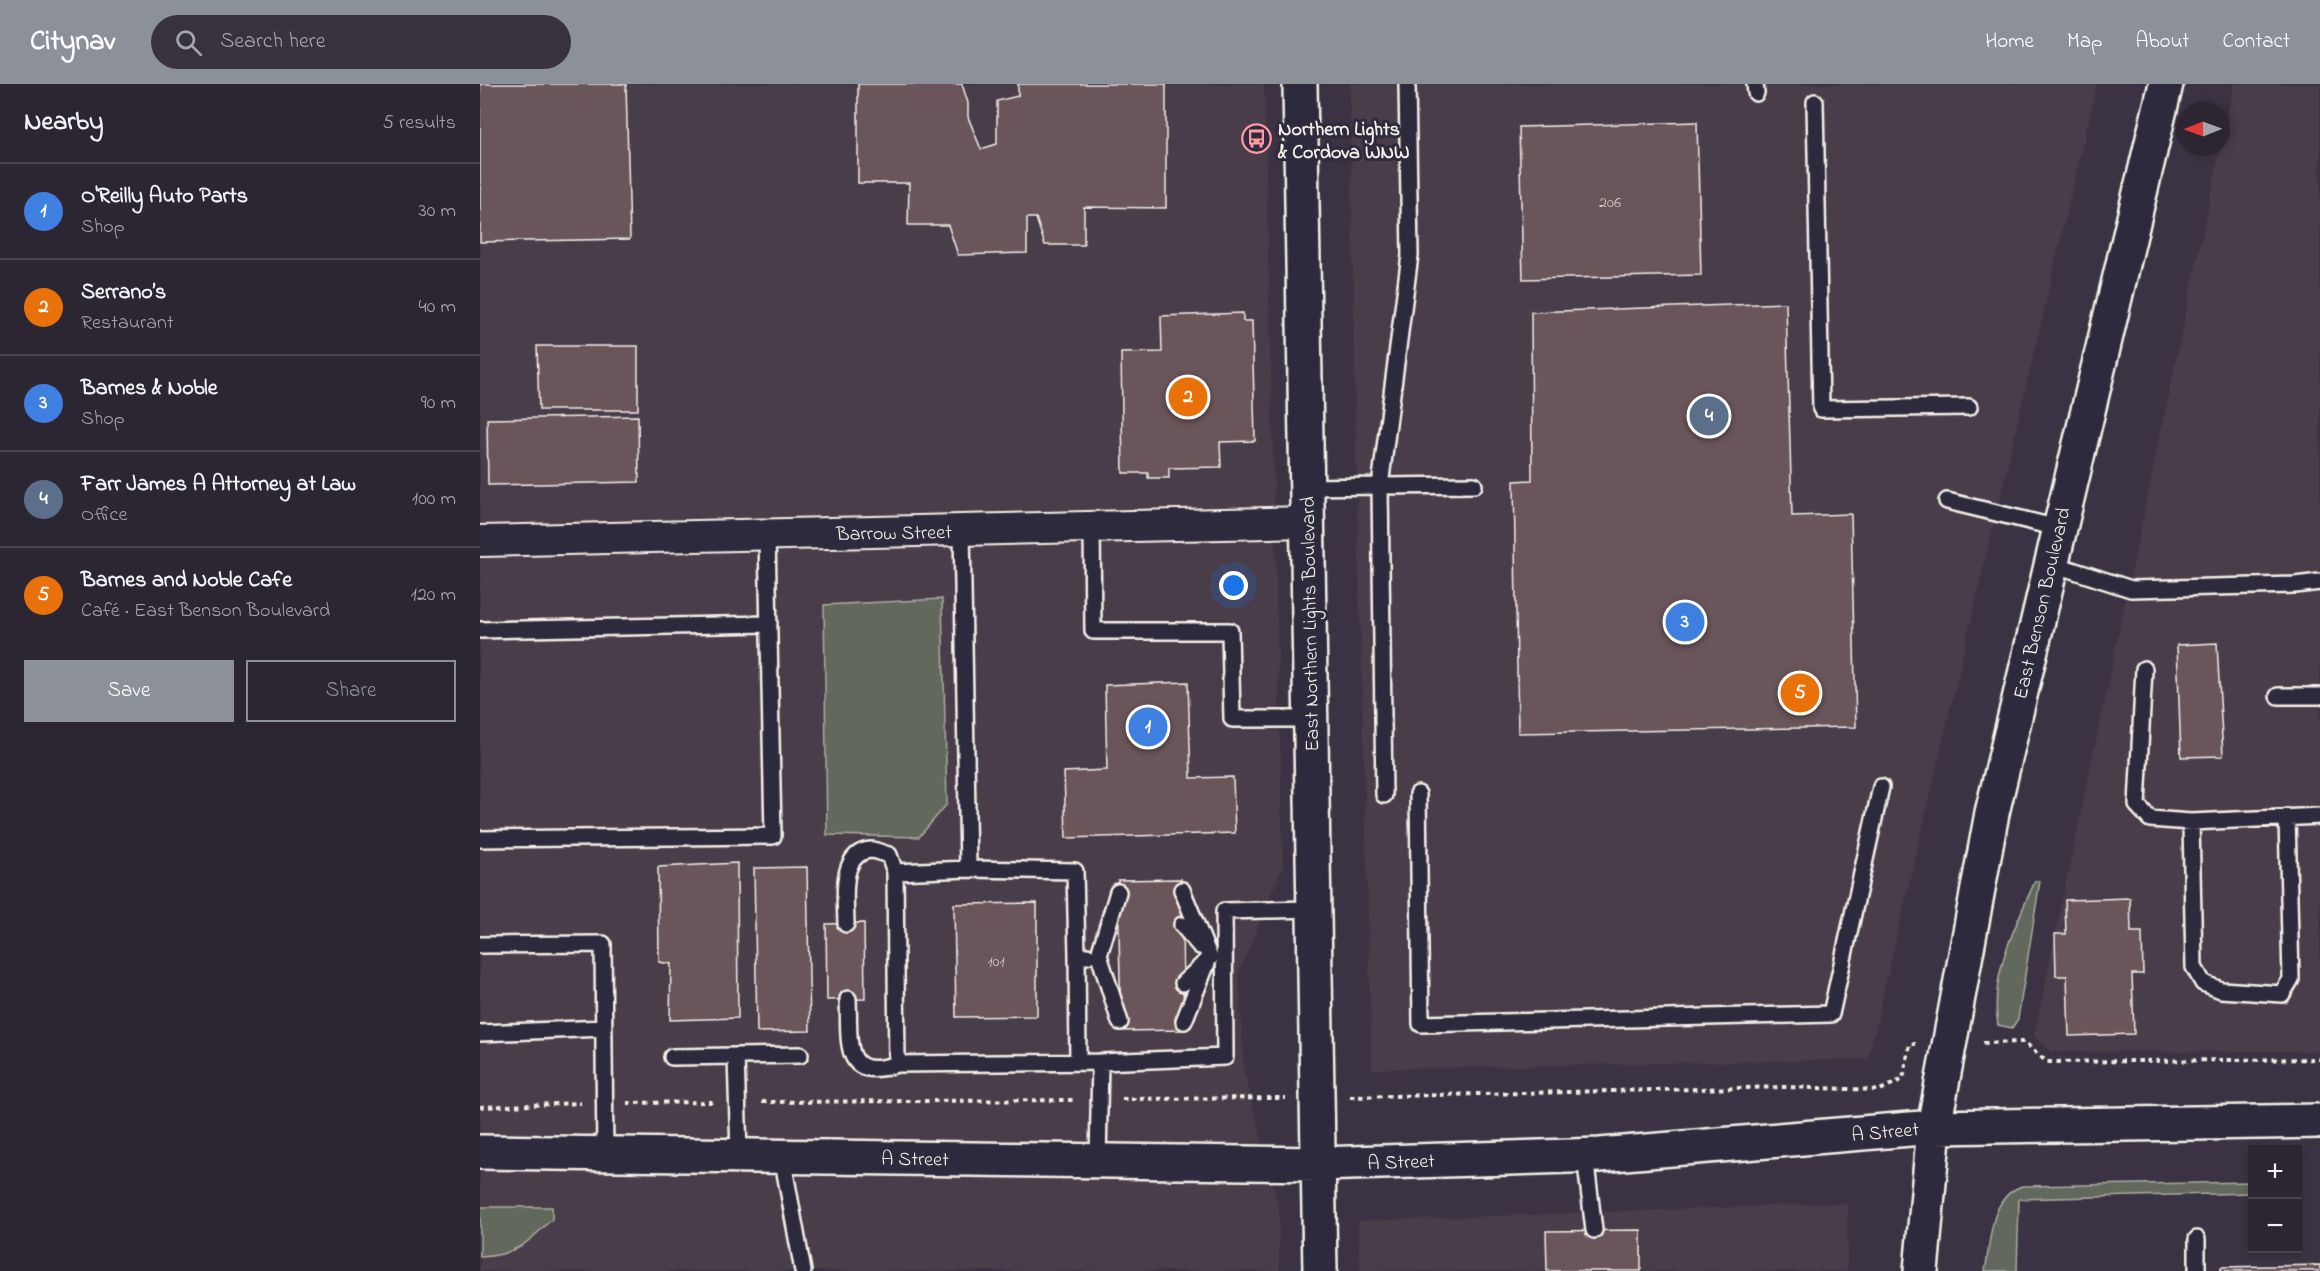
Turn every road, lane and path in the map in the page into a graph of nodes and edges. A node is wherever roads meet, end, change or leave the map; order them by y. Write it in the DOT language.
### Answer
graph roads {
  1 [pos="1300,84"];
  2 [pos="1407,84"];
  3 [pos="2166,84"];
  4 [pos="1815,102"];
  5 [pos="1969,407"];
  6 [pos="1474,485"];
  7 [pos="1380,486"];
  8 [pos="1306,487"];
  9 [pos="1947,501"];
  10 [pos="1307,522"];
  11 [pos="1092,527"];
  12 [pos="2058,528"];
  13 [pos="962,530"];
  14 [pos="767,535"];
  15 [pos="480,542"];
  16 [pos="2050,562"];
  17 [pos="2320,582"];
  18 [pos="769,624"];
  19 [pos="480,630"];
  20 [pos="2144,669"];
  21 [pos="2278,696"];
  22 [pos="2320,696"];
  23 [pos="1310,719"];
  24 [pos="1881,787"];
  25 [pos="1418,794"];
  26 [pos="1384,795"];
  27 [pos="2320,816"];
  28 [pos="2287,817"];
  29 [pos="2191,822"];
  30 [pos="480,839"];
  31 [pos="968,869"];
  32 [pos="895,872"];
  33 [pos="1182,890"];
  34 [pos="1118,892"];
  35 [pos="1313,909"];
  36 [pos="846,924"];
  37 [pos="1182,925"];
  38 [pos="1119,926"];
  39 [pos="480,945"];
  40 [pos="1099,955"];
  41 [pos="1077,956"];
  42 [pos="1217,958"];
  43 [pos="1183,983"];
  44 [pos="1120,985"];
  45 [pos="848,999"];
  46 [pos="1184,1021"];
  47 [pos="1120,1022"];
  48 [pos="604,1028"];
  49 [pos="480,1033"];
  50 [pos="1950,1044"];
  51 [pos="800,1055"];
  52 [pos="736,1056"];
  53 [pos="672,1057"];
  54 [pos="2320,1059"];
  55 [pos="1078,1062"];
  56 [pos="1100,1062"];
  57 [pos="897,1064"];
  58 [pos="1317,1098"];
  59 [pos="1101,1100"];
  60 [pos="738,1102"];
  61 [pos="604,1103"];
  62 [pos="480,1107"];
  63 [pos="2320,1121"];
  64 [pos="1934,1127"];
  65 [pos="480,1152"];
  66 [pos="605,1154"];
  67 [pos="739,1155"];
  68 [pos="782,1156"];
  69 [pos="1585,1156"];
  70 [pos="1098,1161"];
  71 [pos="1318,1164"];
  72 [pos="1594,1230"];
  73 [pos="2197,1239"];
  74 [pos="804,1270"];
  75 [pos="1320,1271"];
  76 [pos="1921,1271"];
  77 [pos="2198,1271"];
  1 -- 8 [label="main road, East Northern Lights Boulevard"];
  2 -- 7 [label="lane"];
  3 -- 12 [label="main road, East Benson Boulevard"];
  4 -- 5 [label="lane"];
  6 -- 7 [label="lane"];
  7 -- 8 [label="lane"];
  7 -- 26 [label="lane"];
  8 -- 10 [label="main road, East Northern Lights Boulevard"];
  9 -- 12 [label="lane"];
  10 -- 11 [label="street, Barrow Street"];
  10 -- 23 [label="main road, East Northern Lights Boulevard"];
  11 -- 13 [label="street, Barrow Street"];
  11 -- 23 [label="lane"];
  12 -- 16 [label="main road, East Benson Boulevard"];
  13 -- 14 [label="street, Barrow Street"];
  13 -- 31 [label="lane"];
  14 -- 15 [label="street, Barrow Street"];
  14 -- 18 [label="lane"];
  16 -- 17 [label="lane"];
  16 -- 50 [label="main road, East Benson Boulevard"];
  18 -- 19 [label="lane"];
  18 -- 30 [label="lane"];
  20 -- 29 [label="lane"];
  21 -- 22 [label="lane"];
  23 -- 35 [label="main road, East Northern Lights Boulevard"];
  24 -- 25 [label="lane"];
  27 -- 28 [label="lane"];
  28 -- 29 [label="lane"];
  28 -- 29 [label="lane"];
  31 -- 32 [label="lane"];
  31 -- 41 [label="lane"];
  32 -- 36 [label="lane"];
  32 -- 57 [label="lane"];
  33 -- 42 [label="lane"];
  34 -- 40 [label="lane"];
  35 -- 42 [label="lane"];
  35 -- 58 [label="main road, East Northern Lights Boulevard"];
  37 -- 42 [label="lane"];
  38 -- 40 [label="lane"];
  39 -- 48 [label="lane"];
  40 -- 41 [label="lane"];
  40 -- 44 [label="lane"];
  40 -- 47 [label="lane"];
  41 -- 55 [label="lane"];
  42 -- 43 [label="lane"];
  42 -- 46 [label="lane"];
  42 -- 56 [label="lane"];
  45 -- 57 [label="lane"];
  48 -- 49 [label="lane"];
  48 -- 61 [label="lane"];
  50 -- 54 [label="path"];
  50 -- 58 [label="path"];
  50 -- 64 [label="main road, East Benson Boulevard"];
  51 -- 52 [label="lane"];
  52 -- 53 [label="lane"];
  52 -- 60 [label="lane"];
  55 -- 56 [label="lane"];
  55 -- 57 [label="lane"];
  56 -- 59 [label="lane"];
  58 -- 59 [label="path"];
  58 -- 71 [label="main road, East Northern Lights Boulevard"];
  59 -- 60 [label="path"];
  59 -- 70 [label="lane"];
  60 -- 61 [label="path"];
  60 -- 67 [label="lane"];
  61 -- 62 [label="path"];
  61 -- 66 [label="lane"];
  63 -- 64 [label="main road, A Street"];
  64 -- 69 [label="main road, A Street"];
  64 -- 76 [label="main road, East Benson Boulevard"];
  65 -- 66 [label="main road, A Street"];
  66 -- 67 [label="main road, A Street"];
  67 -- 68 [label="main road, A Street"];
  68 -- 70 [label="main road, A Street"];
  68 -- 74 [label="lane"];
  69 -- 71 [label="main road, A Street"];
  69 -- 72 [label="lane"];
  70 -- 71 [label="main road, A Street"];
  71 -- 75 [label="main road, East Northern Lights Boulevard"];
  73 -- 77 [label="lane"];
}
